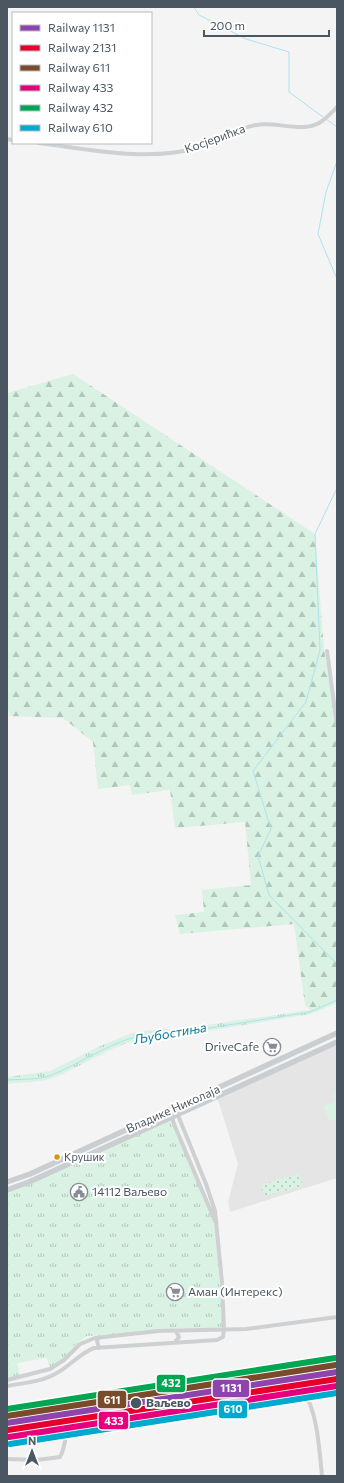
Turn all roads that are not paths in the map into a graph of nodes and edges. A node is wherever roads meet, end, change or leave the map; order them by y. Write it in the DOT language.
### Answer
graph roads {
  1 [pos="337,107"];
  2 [pos="48,144"];
  3 [pos="70,145"];
  4 [pos="327,651"];
  5 [pos="337,726"];
  6 [pos="337,1033"];
  7 [pos="337,1042"];
  8 [pos="172,1110"];
  9 [pos="174,1116"];
  10 [pos="7,1182"];
  11 [pos="7,1190"];
  12 [pos="337,1317"];
  13 [pos="224,1329"];
  14 [pos="176,1331"];
  15 [pos="99,1337"];
  16 [pos="176,1341"];
  17 [pos="99,1348"];
  18 [pos="7,1380"];
  19 [pos="337,1383"];
  20 [pos="7,1386"];
  21 [pos="303,1389"];
  22 [pos="7,1459"];
  23 [pos="322,1476"];
  1 -- 3 [label="street, Косјерићка"];
  2 -- 3 [label="street, Косјерићка"];
  4 -- 5 [label="street"];
  6 -- 8 [label="main road, Владике Николаја"];
  7 -- 9 [label="main road, Владике Николаја"];
  8 -- 9 [label="street"];
  8 -- 10 [label="main road, Владике Николаја"];
  9 -- 11 [label="main road, Владике Николаја"];
  9 -- 13 [label="street"];
  12 -- 13 [label="street"];
  13 -- 14 [label="street"];
  13 -- 16 [label="street"];
  14 -- 15 [label="street"];
  14 -- 16 [label="street"];
  15 -- 17 [label="street"];
  15 -- 18 [label="street"];
  16 -- 17 [label="street"];
  17 -- 20 [label="street"];
  19 -- 21 [label="street"];
  21 -- 22 [label="street"];
  21 -- 23 [label="street"];
}
